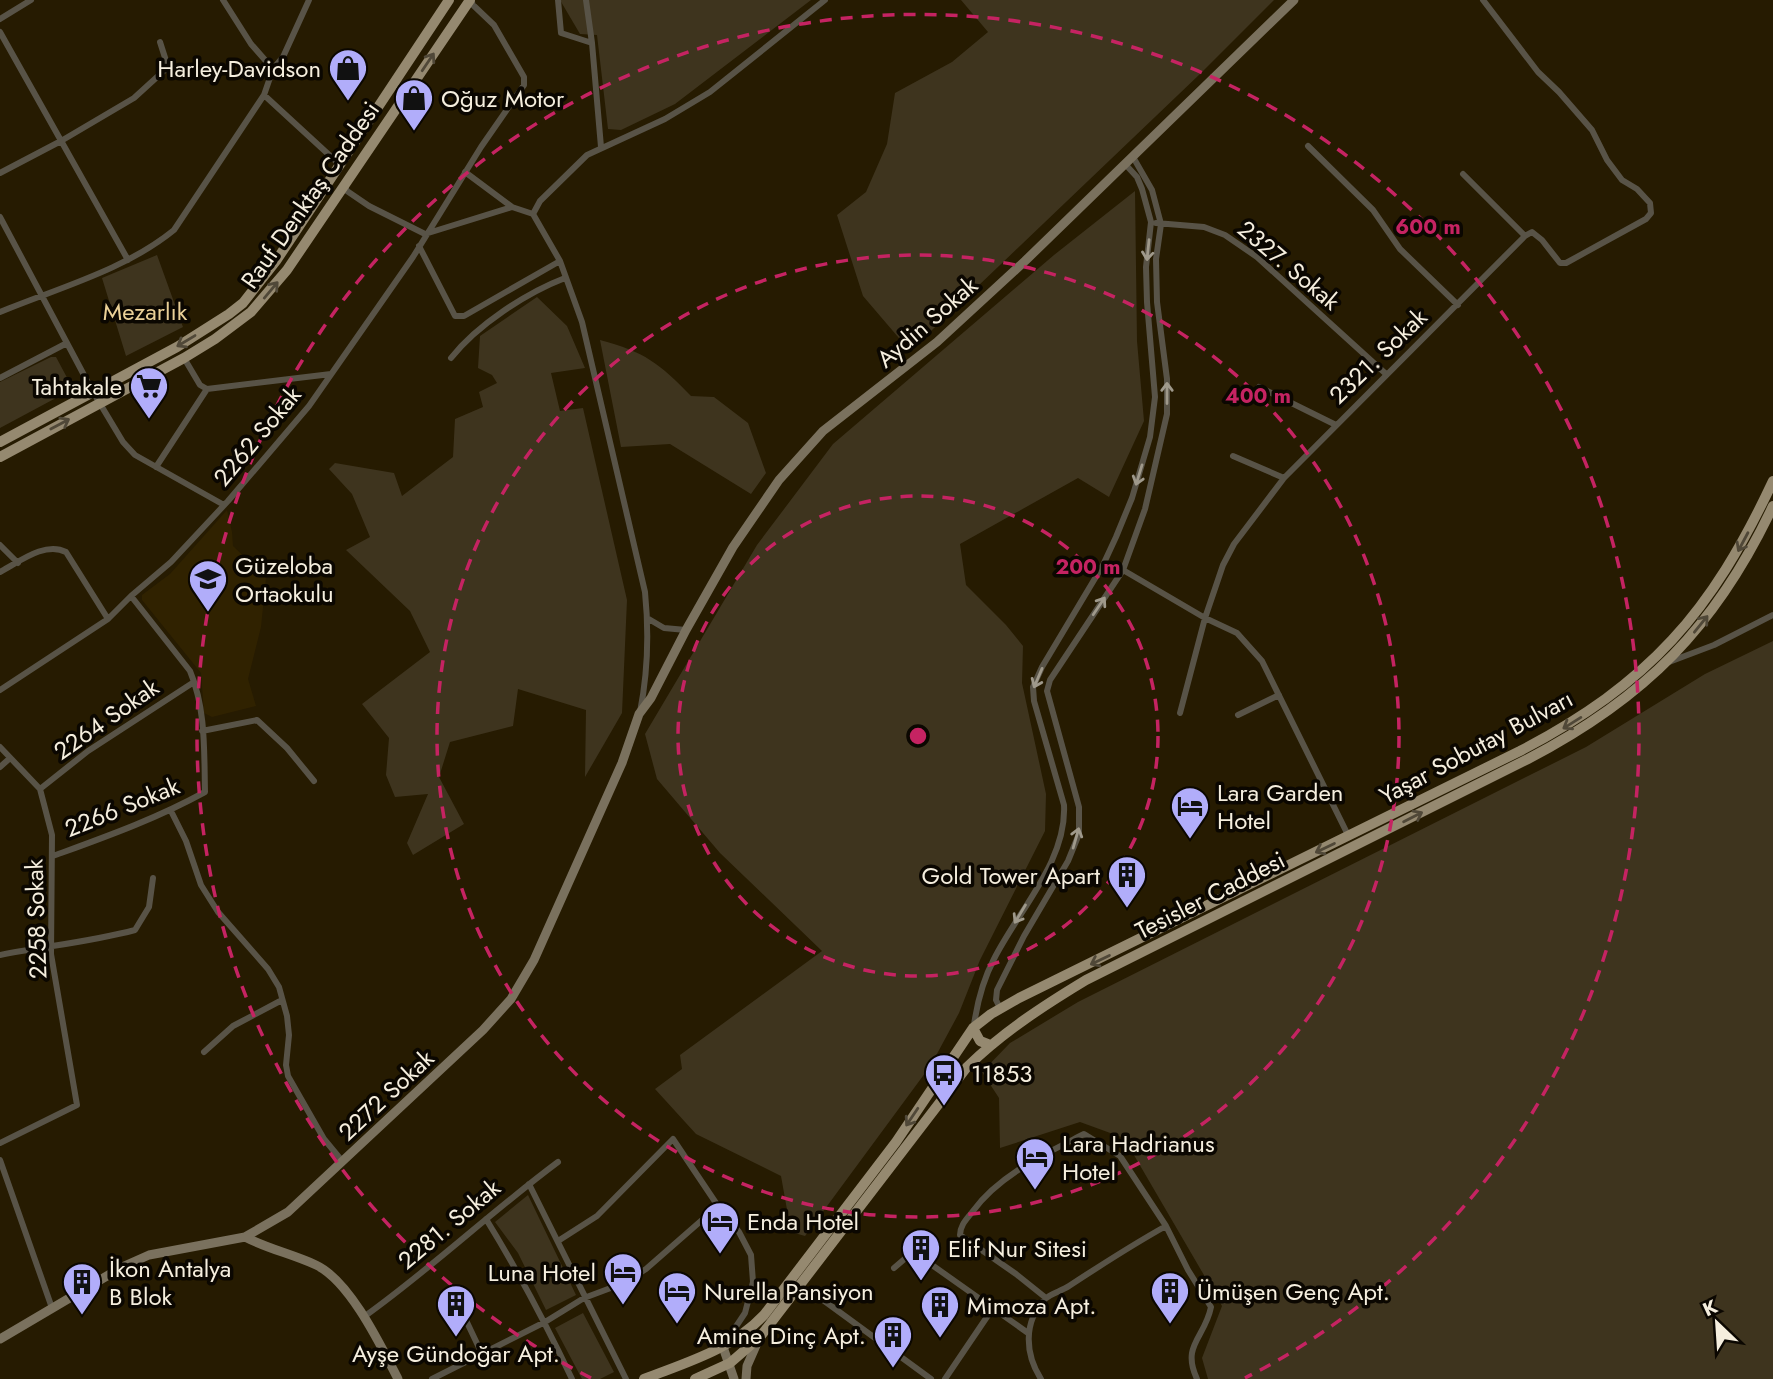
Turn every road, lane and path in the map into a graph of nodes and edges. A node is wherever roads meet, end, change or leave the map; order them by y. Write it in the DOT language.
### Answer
graph roads {
  1 [pos="31,0"];
  2 [pos="223,0"];
  3 [pos="309,0"];
  4 [pos="449,0"];
  5 [pos="471,0"];
  6 [pos="558,0"];
  7 [pos="586,0"];
  8 [pos="825,0"];
  9 [pos="1294,0"];
  10 [pos="1483,0"];
  11 [pos="0,19"];
  12 [pos="0,32"];
  13 [pos="160,41"];
  14 [pos="592,43"];
  15 [pos="273,69"];
  16 [pos="264,95"];
  17 [pos="61,141"];
  18 [pos="1308,146"];
  19 [pos="601,147"];
  20 [pos="1133,157"];
  21 [pos="339,164"];
  22 [pos="1125,164"];
  23 [pos="465,172"];
  24 [pos="0,173"];
  25 [pos="1463,174"];
  26 [pos="345,186"];
  27 [pos="512,207"];
  28 [pos="533,214"];
  29 [pos="0,217"];
  30 [pos="1151,222"];
  31 [pos="1161,224"];
  32 [pos="425,234"];
  33 [pos="1525,236"];
  34 [pos="419,246"];
  35 [pos="128,260"];
  36 [pos="560,261"];
  37 [pos="565,278"];
  38 [pos="40,295"];
  39 [pos="1458,305"];
  40 [pos="0,312"];
  41 [pos="67,344"];
  42 [pos="184,358"];
  43 [pos="451,358"];
  44 [pos="331,374"];
  45 [pos="1386,374"];
  46 [pos="0,378"];
  47 [pos="1259,387"];
  48 [pos="206,389"];
  49 [pos="93,392"];
  50 [pos="100,403"];
  51 [pos="1336,425"];
  52 [pos="0,442"];
  53 [pos="1233,456"];
  54 [pos="0,457"];
  55 [pos="156,467"];
  56 [pos="1284,478"];
  57 [pos="1773,481"];
  58 [pos="224,505"];
  59 [pos="1773,506"];
  60 [pos="0,545"];
  61 [pos="18,563"];
  62 [pos="1123,570"];
  63 [pos="0,572"];
  64 [pos="131,596"];
  65 [pos="1773,615"];
  66 [pos="647,618"];
  67 [pos="1205,618"];
  68 [pos="108,619"];
  69 [pos="686,630"];
  70 [pos="1667,663"];
  71 [pos="194,682"];
  72 [pos="0,690"];
  73 [pos="1279,695"];
  74 [pos="1180,713"];
  75 [pos="639,714"];
  76 [pos="1238,715"];
  77 [pos="202,731"];
  78 [pos="0,747"];
  79 [pos="9,759"];
  80 [pos="0,767"];
  81 [pos="314,781"];
  82 [pos="40,789"];
  83 [pos="171,811"];
  84 [pos="1349,837"];
  85 [pos="53,856"];
  86 [pos="153,878"];
  87 [pos="51,946"];
  88 [pos="0,955"];
  89 [pos="282,1000"];
  90 [pos="1000,1008"];
  91 [pos="973,1028"];
  92 [pos="1007,1032"];
  93 [pos="990,1045"];
  94 [pos="204,1052"];
  95 [pos="0,1143"];
  96 [pos="0,1160"];
  97 [pos="343,1162"];
  98 [pos="558,1162"];
  99 [pos="528,1184"];
  100 [pos="718,1206"];
  101 [pos="486,1219"];
  102 [pos="1166,1226"];
  103 [pos="245,1237"];
  104 [pos="558,1241"];
  105 [pos="894,1268"];
  106 [pos="584,1298"];
  107 [pos="1046,1298"];
  108 [pos="823,1300"];
  109 [pos="52,1308"];
  110 [pos="993,1308"];
  111 [pos="365,1316"];
  112 [pos="464,1316"];
  113 [pos="545,1322"];
  114 [pos="1028,1333"];
  115 [pos="760,1336"];
  116 [pos="0,1339"];
  117 [pos="723,1346"];
  118 [pos="482,1354"];
  119 [pos="730,1363"];
  120 [pos="398,1379"];
  121 [pos="432,1379"];
  122 [pos="572,1379"];
  123 [pos="626,1379"];
  124 [pos="644,1379"];
  125 [pos="695,1379"];
  126 [pos="734,1379"];
  127 [pos="747,1379"];
  128 [pos="931,1379"];
  129 [pos="945,1379"];
  130 [pos="1041,1379"];
  131 [pos="1197,1379"];
  1 -- 11 [label="street"];
  2 -- 15 [label="street"];
  3 -- 15 [label="street"];
  4 -- 21 [label="main road, Rauf Denktaş Caddesi"];
  5 -- 23 [label="street, 2262 Sokak"];
  26 -- 5 [label="main road, Rauf Denktaş Caddesi, one-way"];
  6 -- 14 [label="street"];
  7 -- 14 [label="street"];
  8 -- 19 [label="street"];
  9 -- 20 [label="street, Aydin Sokak"];
  10 -- 33 [label="street"];
  12 -- 17 [label="street"];
  13 -- 17 [label="street"];
  14 -- 19 [label="street"];
  15 -- 16 [label="street"];
  16 -- 21 [label="street"];
  16 -- 35 [label="street"];
  17 -- 24 [label="street"];
  17 -- 35 [label="street"];
  18 -- 39 [label="street"];
  19 -- 28 [label="street"];
  20 -- 22 [label="street, Aydin Sokak"];
  20 -- 31 [label="street"];
  21 -- 49 [label="main road, Rauf Denktaş Caddesi, one-way"];
  22 -- 30 [label="street"];
  22 -- 69 [label="street, Aydin Sokak"];
  23 -- 27 [label="street"];
  23 -- 32 [label="street, 2262 Sokak"];
  25 -- 33 [label="street"];
  26 -- 32 [label="street"];
  42 -- 26 [label="main road, Rauf Denktaş Caddesi, one-way"];
  27 -- 28 [label="street"];
  27 -- 32 [label="street"];
  28 -- 36 [label="street"];
  29 -- 38 [label="street"];
  30 -- 31 [label="street, 2327. Sokak"];
  30 -- 91 [label="street, one-way"];
  31 -- 45 [label="street, 2327. Sokak"];
  62 -- 31 [label="street, one-way"];
  32 -- 34 [label="street, 2262 Sokak"];
  33 -- 39 [label="street, 2321. Sokak"];
  34 -- 36 [label="street"];
  34 -- 44 [label="street, 2262 Sokak"];
  35 -- 38 [label="street"];
  36 -- 37 [label="street"];
  37 -- 43 [label="street"];
  37 -- 66 [label="street"];
  38 -- 40 [label="street"];
  38 -- 41 [label="street"];
  39 -- 45 [label="street, 2321. Sokak"];
  41 -- 46 [label="street"];
  41 -- 49 [label="street"];
  42 -- 48 [label="street"];
  42 -- 50 [label="main road, Rauf Denktaş Caddesi"];
  44 -- 48 [label="street"];
  44 -- 58 [label="street, 2262 Sokak"];
  45 -- 51 [label="street, 2321. Sokak"];
  47 -- 51 [label="street"];
  48 -- 55 [label="street"];
  49 -- 50 [label="street"];
  49 -- 52 [label="main road, Rauf Denktaş Caddesi"];
  54 -- 50 [label="main road, Rauf Denktaş Caddesi, one-way"];
  50 -- 55 [label="street"];
  51 -- 56 [label="street, 2321. Sokak"];
  53 -- 56 [label="street"];
  55 -- 58 [label="street"];
  56 -- 67 [label="street, 2321. Sokak"];
  57 -- 84 [label="main road, Yaşar Sobutay Bulvarı, one-way"];
  58 -- 64 [label="street, 2262 Sokak"];
  70 -- 59 [label="main road, Tesisler Caddesi, one-way"];
  60 -- 61 [label="street"];
  61 -- 63 [label="street"];
  61 -- 68 [label="street"];
  62 -- 67 [label="street"];
  90 -- 62 [label="street, one-way"];
  64 -- 68 [label="street, 2262 Sokak"];
  64 -- 71 [label="street"];
  65 -- 70 [label="street"];
  66 -- 69 [label="street"];
  66 -- 75 [label="street"];
  67 -- 73 [label="street"];
  67 -- 74 [label="street, 2321. Sokak"];
  68 -- 72 [label="street, 2262 Sokak"];
  69 -- 75 [label="street, Aydin Sokak"];
  92 -- 70 [label="main road, Tesisler Caddesi, one-way"];
  71 -- 77 [label="street"];
  71 -- 82 [label="street, 2264 Sokak"];
  73 -- 76 [label="street"];
  73 -- 84 [label="street"];
  75 -- 97 [label="street, 2272 Sokak"];
  77 -- 81 [label="street"];
  77 -- 83 [label="street, 2266 Sokak"];
  78 -- 79 [label="street"];
  79 -- 80 [label="street"];
  79 -- 82 [label="street"];
  82 -- 85 [label="street, 2258 Sokak"];
  83 -- 85 [label="street, 2266 Sokak"];
  83 -- 89 [label="street"];
  84 -- 90 [label="main road, Yaşar Sobutay Bulvarı, one-way"];
  85 -- 87 [label="street, 2258 Sokak"];
  86 -- 87 [label="street"];
  87 -- 88 [label="street"];
  87 -- 95 [label="street, 2258 Sokak"];
  89 -- 94 [label="street"];
  89 -- 97 [label="street"];
  90 -- 91 [label="main road, Yaşar Sobutay Bulvarı"];
  90 -- 92 [label="main road"];
  91 -- 93 [label="main road"];
  91 -- 117 [label="main road, Yaşar Sobutay Bulvarı, one-way"];
  92 -- 93 [label="main road, Tesisler Caddesi"];
  93 -- 115 [label="main road, Tesisler Caddesi"];
  96 -- 109 [label="street"];
  97 -- 103 [label="street, 2272 Sokak"];
  98 -- 99 [label="street, 2281. Sokak"];
  99 -- 101 [label="street, 2281. Sokak"];
  99 -- 104 [label="street"];
  100 -- 104 [label="street"];
  100 -- 106 [label="street"];
  100 -- 117 [label="street"];
  101 -- 111 [label="street, 2281. Sokak"];
  101 -- 113 [label="street"];
  102 -- 107 [label="street"];
  102 -- 107 [label="street"];
  102 -- 131 [label="street"];
  103 -- 109 [label="street, 2272 Sokak"];
  103 -- 111 [label="street"];
  104 -- 106 [label="street"];
  105 -- 110 [label="street"];
  106 -- 113 [label="street"];
  106 -- 123 [label="street"];
  107 -- 114 [label="street"];
  108 -- 128 [label="street"];
  109 -- 116 [label="street, 2272 Sokak"];
  110 -- 114 [label="street"];
  110 -- 129 [label="street"];
  111 -- 120 [label="street"];
  112 -- 118 [label="street"];
  113 -- 118 [label="street"];
  113 -- 122 [label="street"];
  114 -- 130 [label="street"];
  115 -- 119 [label="main road, Tesisler Caddesi"];
  115 -- 127 [label="street"];
  117 -- 119 [label="street"];
  117 -- 124 [label="main road, Yaşar Sobutay Bulvarı"];
  118 -- 121 [label="street"];
  119 -- 125 [label="main road, Tesisler Caddesi"];
  119 -- 126 [label="street"];
}
